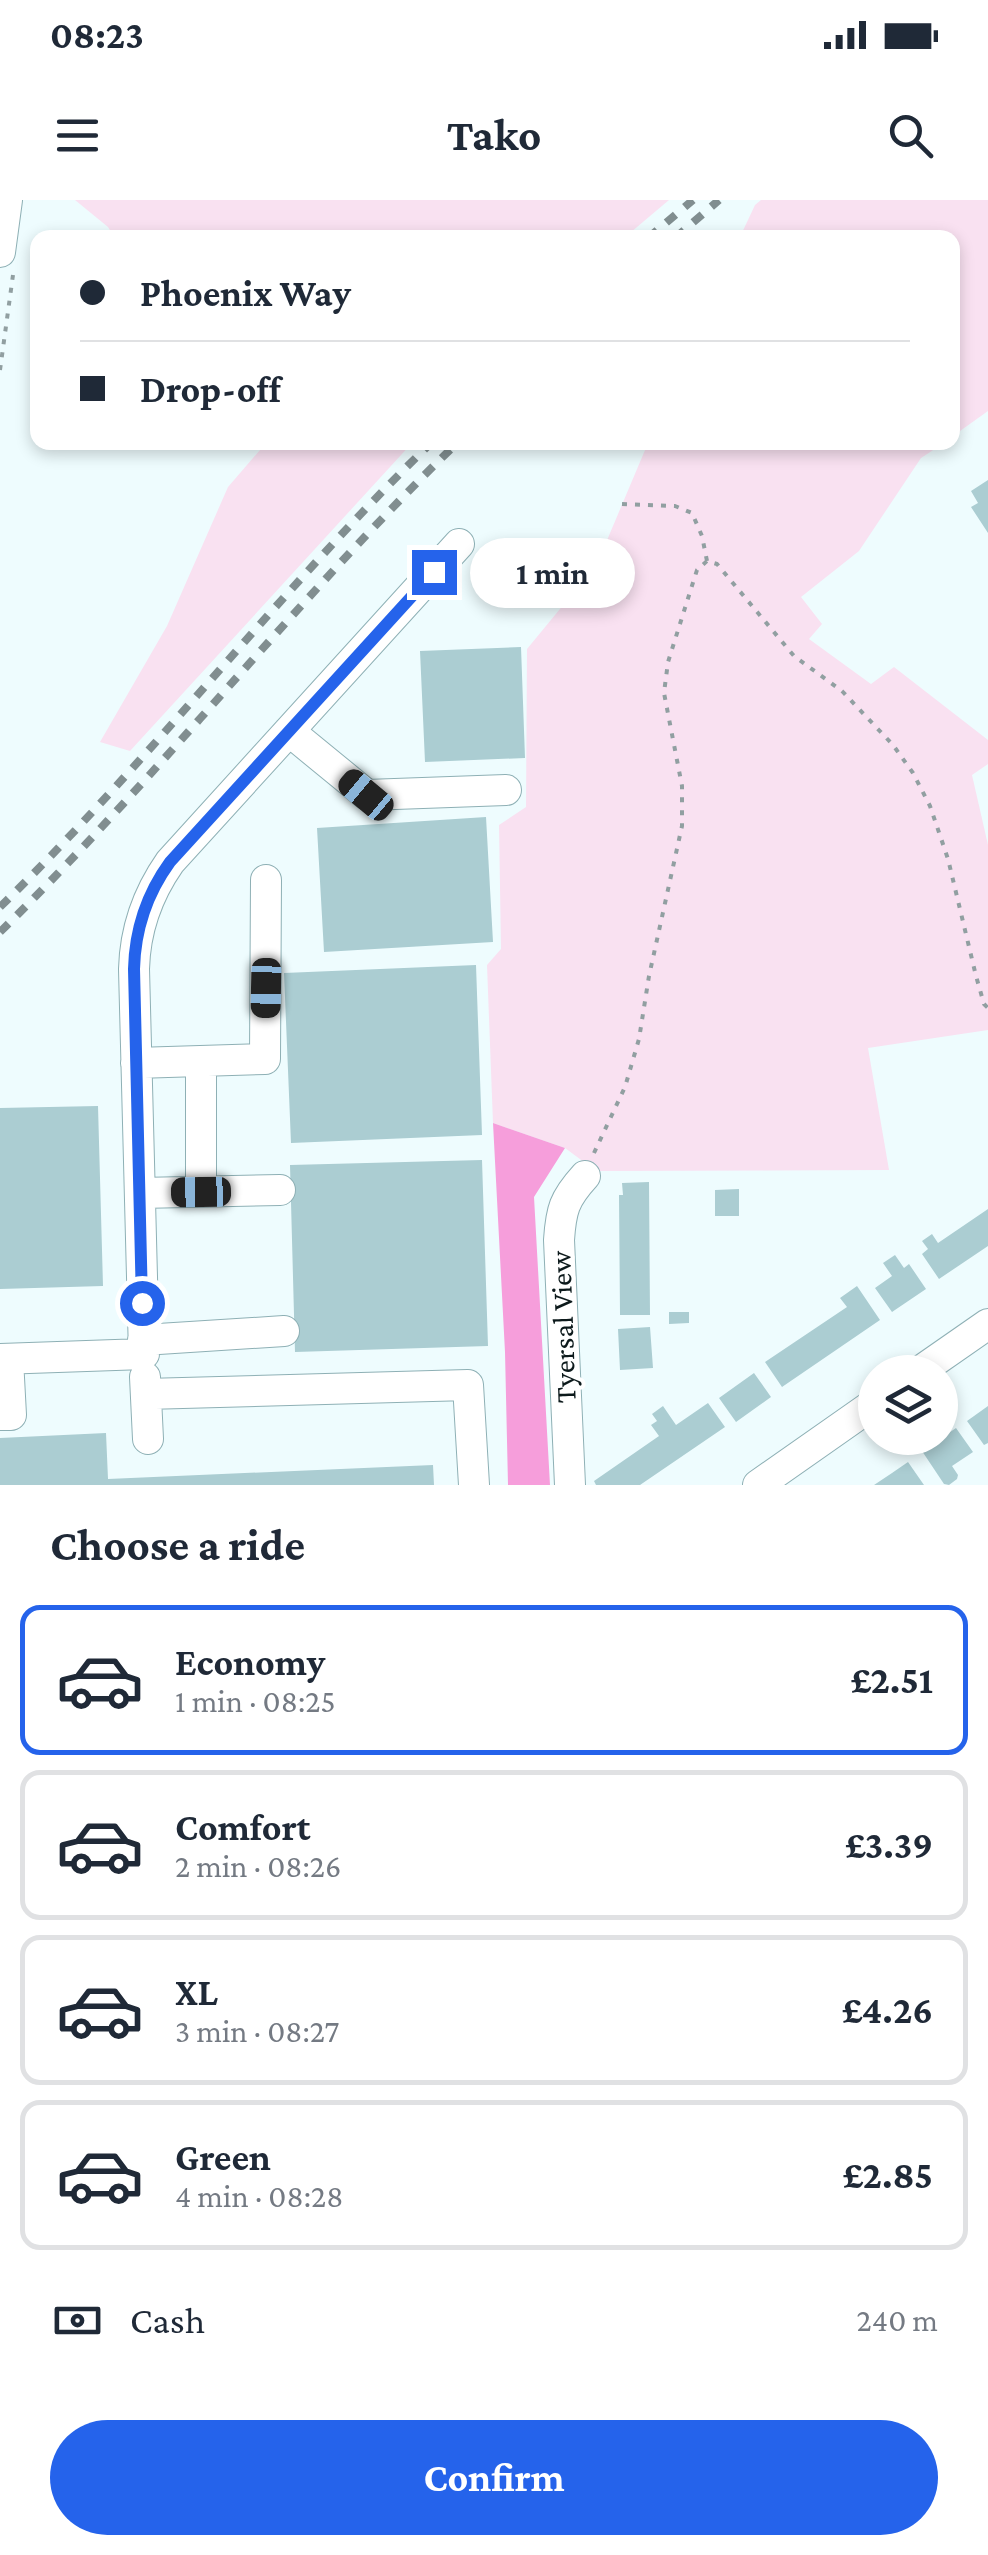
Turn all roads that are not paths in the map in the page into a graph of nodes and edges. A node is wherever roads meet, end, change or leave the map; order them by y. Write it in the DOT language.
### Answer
graph roads {
  1 [pos="7,200"];
  2 [pos="8,256"];
  3 [pos="459,544"];
  4 [pos="289,732"];
  5 [pos="506,790"];
  6 [pos="266,880"];
  7 [pos="201,1061"];
  8 [pos="136,1064"];
  9 [pos="584,1176"];
  10 [pos="280,1190"];
  11 [pos="201,1192"];
  12 [pos="140,1193"];
  13 [pos="988,1324"];
  14 [pos="284,1332"];
  15 [pos="144,1347"];
  16 [pos="943,1355"];
  17 [pos="4,1359"];
  18 [pos="146,1394"];
  19 [pos="0,1415"];
  20 [pos="858,1415"];
  21 [pos="148,1439"];
  22 [pos="474,1485"];
  23 [pos="570,1485"];
  24 [pos="758,1485"];
  1 -- 2 [label="street"];
  3 -- 4 [label="street"];
  4 -- 5 [label="street"];
  4 -- 8 [label="street"];
  6 -- 7 [label="street"];
  7 -- 8 [label="street"];
  7 -- 11 [label="street"];
  8 -- 12 [label="street"];
  9 -- 23 [label="street, Tyersal View"];
  10 -- 11 [label="street"];
  11 -- 12 [label="street"];
  12 -- 15 [label="street"];
  13 -- 16 [label="street"];
  14 -- 15 [label="street"];
  15 -- 17 [label="street"];
  15 -- 18 [label="street"];
  17 -- 19 [label="street"];
  18 -- 21 [label="street"];
  18 -- 22 [label="street"];
  20 -- 24 [label="street"];
}
